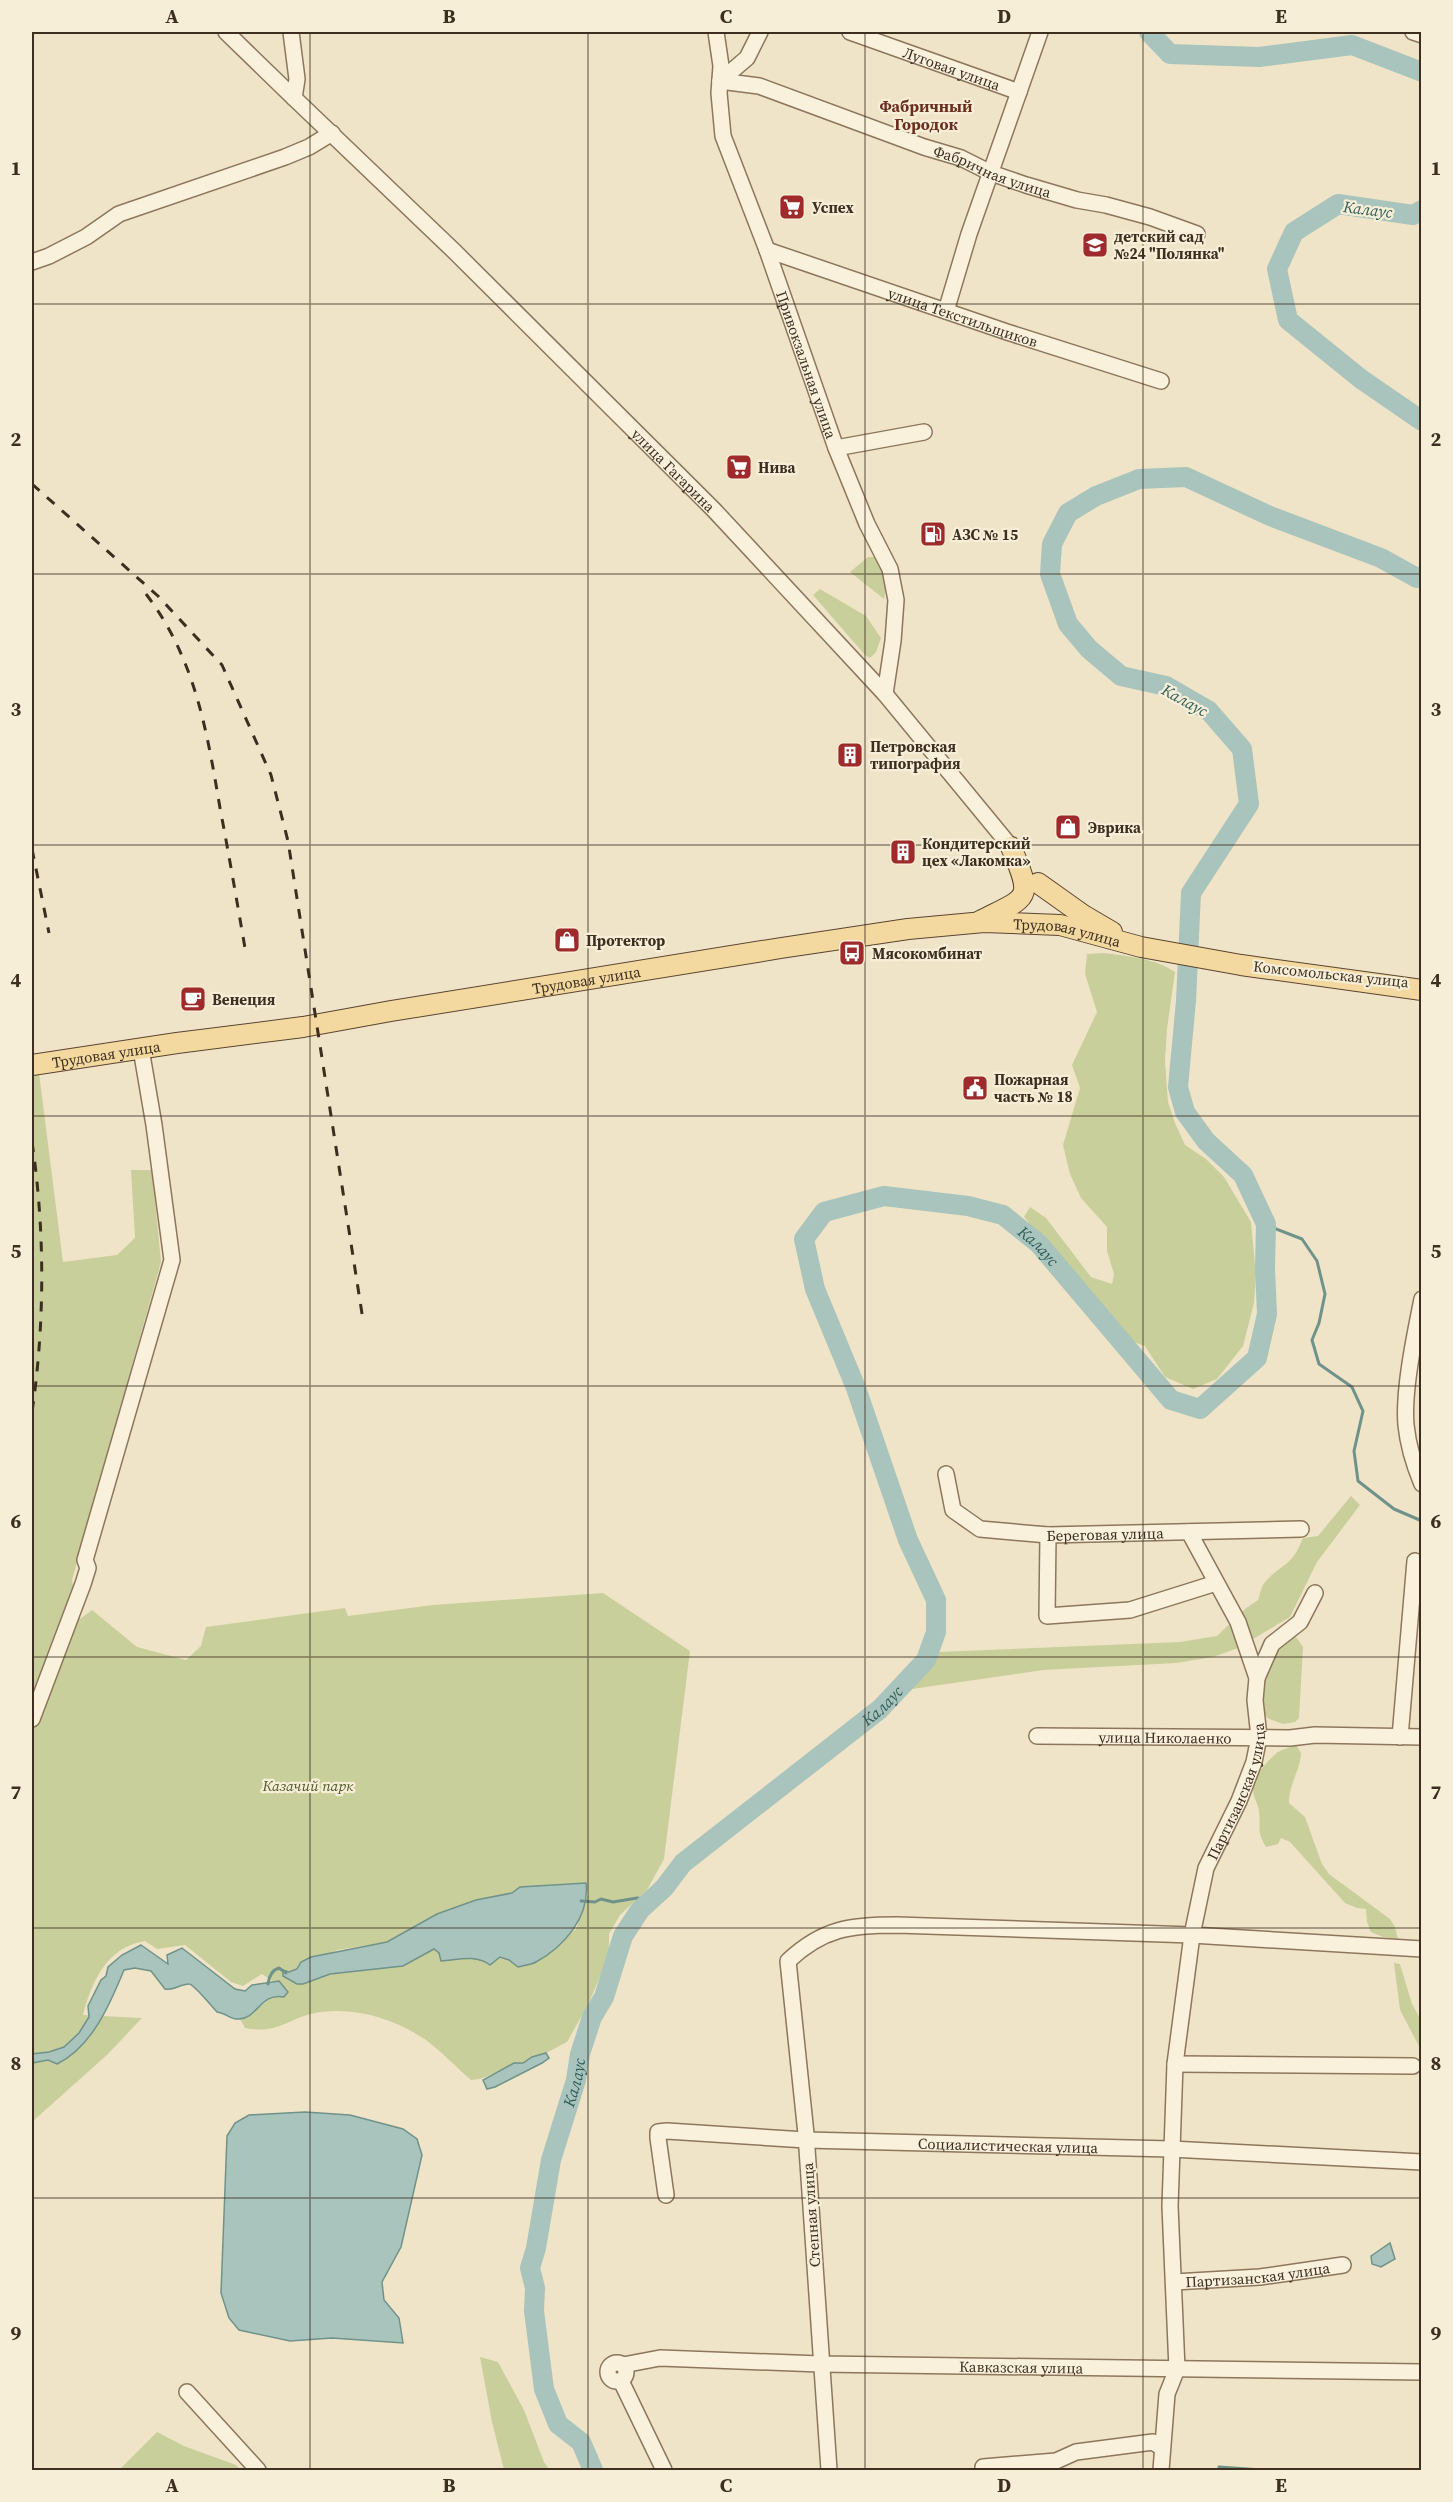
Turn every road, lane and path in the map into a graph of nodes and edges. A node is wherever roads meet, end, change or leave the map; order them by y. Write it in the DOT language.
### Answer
graph roads {
  1 [pos="226,32"];
  2 [pos="291,32"];
  3 [pos="716,32"];
  4 [pos="760,32"];
  5 [pos="850,32"];
  6 [pos="1040,32"];
  7 [pos="1413,32"];
  8 [pos="1422,35"];
  9 [pos="720,81"];
  10 [pos="1019,92"];
  11 [pos="294,98"];
  12 [pos="332,133"];
  13 [pos="992,173"];
  14 [pos="1197,234"];
  15 [pos="767,250"];
  16 [pos="32,262"];
  17 [pos="946,311"];
  18 [pos="1161,381"];
  19 [pos="924,432"];
  20 [pos="836,448"];
  21 [pos="885,694"];
  22 [pos="1011,847"];
  23 [pos="1038,883"];
  24 [pos="976,923"];
  25 [pos="1060,925"];
  26 [pos="1141,947"];
  27 [pos="1240,965"];
  28 [pos="1422,984"];
  29 [pos="1422,990"];
  30 [pos="141,1049"];
  31 [pos="32,1065"];
  32 [pos="1422,1299"];
  33 [pos="1415,1380"];
  34 [pos="945,1474"];
  35 [pos="1422,1484"];
  36 [pos="1301,1529"];
  37 [pos="1189,1532"];
  38 [pos="1048,1535"];
  39 [pos="1415,1561"];
  40 [pos="1216,1583"];
  41 [pos="1315,1593"];
  42 [pos="1257,1678"];
  43 [pos="32,1719"];
  44 [pos="1037,1736"];
  45 [pos="1259,1737"];
  46 [pos="1400,1737"];
  47 [pos="1422,1737"];
  48 [pos="1192,1935"];
  49 [pos="1422,1949"];
  50 [pos="1175,2064"];
  51 [pos="1413,2066"];
  52 [pos="806,2140"];
  53 [pos="1171,2149"];
  54 [pos="1422,2162"];
  55 [pos="666,2195"];
  56 [pos="1343,2265"];
  57 [pos="1174,2283"];
  58 [pos="820,2364"];
  59 [pos="1177,2369"];
  60 [pos="1422,2372"];
  61 [pos="187,2392"];
  62 [pos="1162,2448"];
  63 [pos="258,2470"];
  64 [pos="664,2470"];
  65 [pos="829,2470"];
  66 [pos="983,2470"];
  67 [pos="1161,2470"];
  1 -- 11 [label="street, улица Гагарина"];
  2 -- 11 [label="street"];
  3 -- 9 [label="street, Привокзальная улица"];
  4 -- 9 [label="street"];
  5 -- 10 [label="street, Луговая улица"];
  6 -- 10 [label="street"];
  7 -- 8 [label="street"];
  9 -- 13 [label="street, Фабричная улица"];
  9 -- 15 [label="street, Привокзальная улица"];
  10 -- 13 [label="street"];
  11 -- 12 [label="street, улица Гагарина"];
  12 -- 16 [label="street"];
  12 -- 21 [label="street, улица Гагарина"];
  13 -- 14 [label="street, Фабричная улица"];
  13 -- 17 [label="street"];
  15 -- 17 [label="street, улица Текстильщиков"];
  15 -- 20 [label="street, Привокзальная улица"];
  17 -- 18 [label="street, улица Текстильщиков"];
  19 -- 20 [label="street"];
  20 -- 21 [label="street, Привокзальная улица"];
  21 -- 22 [label="street, улица Гагарина"];
  22 -- 23 [label="main road, улица Гагарина"];
  22 -- 24 [label="main road"];
  23 -- 25 [label="main road, улица Гагарина"];
  23 -- 26 [label="main road"];
  24 -- 25 [label="main road, Трудовая улица"];
  24 -- 30 [label="main road, Трудовая улица"];
  25 -- 26 [label="main road, Трудовая улица"];
  26 -- 27 [label="main road"];
  27 -- 28 [label="main road, Комсомольская улица"];
  27 -- 29 [label="main road"];
  30 -- 31 [label="main road, Трудовая улица"];
  30 -- 43 [label="street"];
  32 -- 33 [label="street"];
  33 -- 35 [label="street"];
  34 -- 38 [label="street, Береговая улица"];
  36 -- 37 [label="street, Береговая улица"];
  37 -- 38 [label="street, Береговая улица"];
  37 -- 40 [label="street, Партизанская улица"];
  38 -- 40 [label="street"];
  39 -- 46 [label="street"];
  40 -- 42 [label="street, Партизанская улица"];
  41 -- 42 [label="street"];
  42 -- 45 [label="street, Партизанская улица"];
  44 -- 45 [label="street, улица Николаенко"];
  45 -- 46 [label="street, улица Николаенко"];
  45 -- 48 [label="street, Партизанская улица"];
  46 -- 47 [label="street, улица Николаенко"];
  48 -- 49 [label="street"];
  48 -- 50 [label="street, Партизанская улица"];
  48 -- 52 [label="street, Степная улица"];
  50 -- 51 [label="street"];
  50 -- 53 [label="street, Партизанская улица"];
  52 -- 53 [label="street, Социалистическая улица"];
  52 -- 55 [label="street, Социалистическая улица"];
  52 -- 58 [label="street, Степная улица"];
  53 -- 54 [label="street, Социалистическая улица"];
  53 -- 57 [label="street, Партизанская улица"];
  56 -- 57 [label="street, Партизанская улица"];
  57 -- 59 [label="street, Партизанская улица"];
  58 -- 59 [label="street, Кавказская улица"];
  58 -- 64 [label="street, Кавказская улица"];
  58 -- 65 [label="street, Степная улица"];
  59 -- 60 [label="street, Кавказская улица"];
  59 -- 62 [label="street, Партизанская улица"];
  61 -- 63 [label="street"];
  62 -- 66 [label="street"];
  62 -- 67 [label="street, Партизанская улица"];
}
